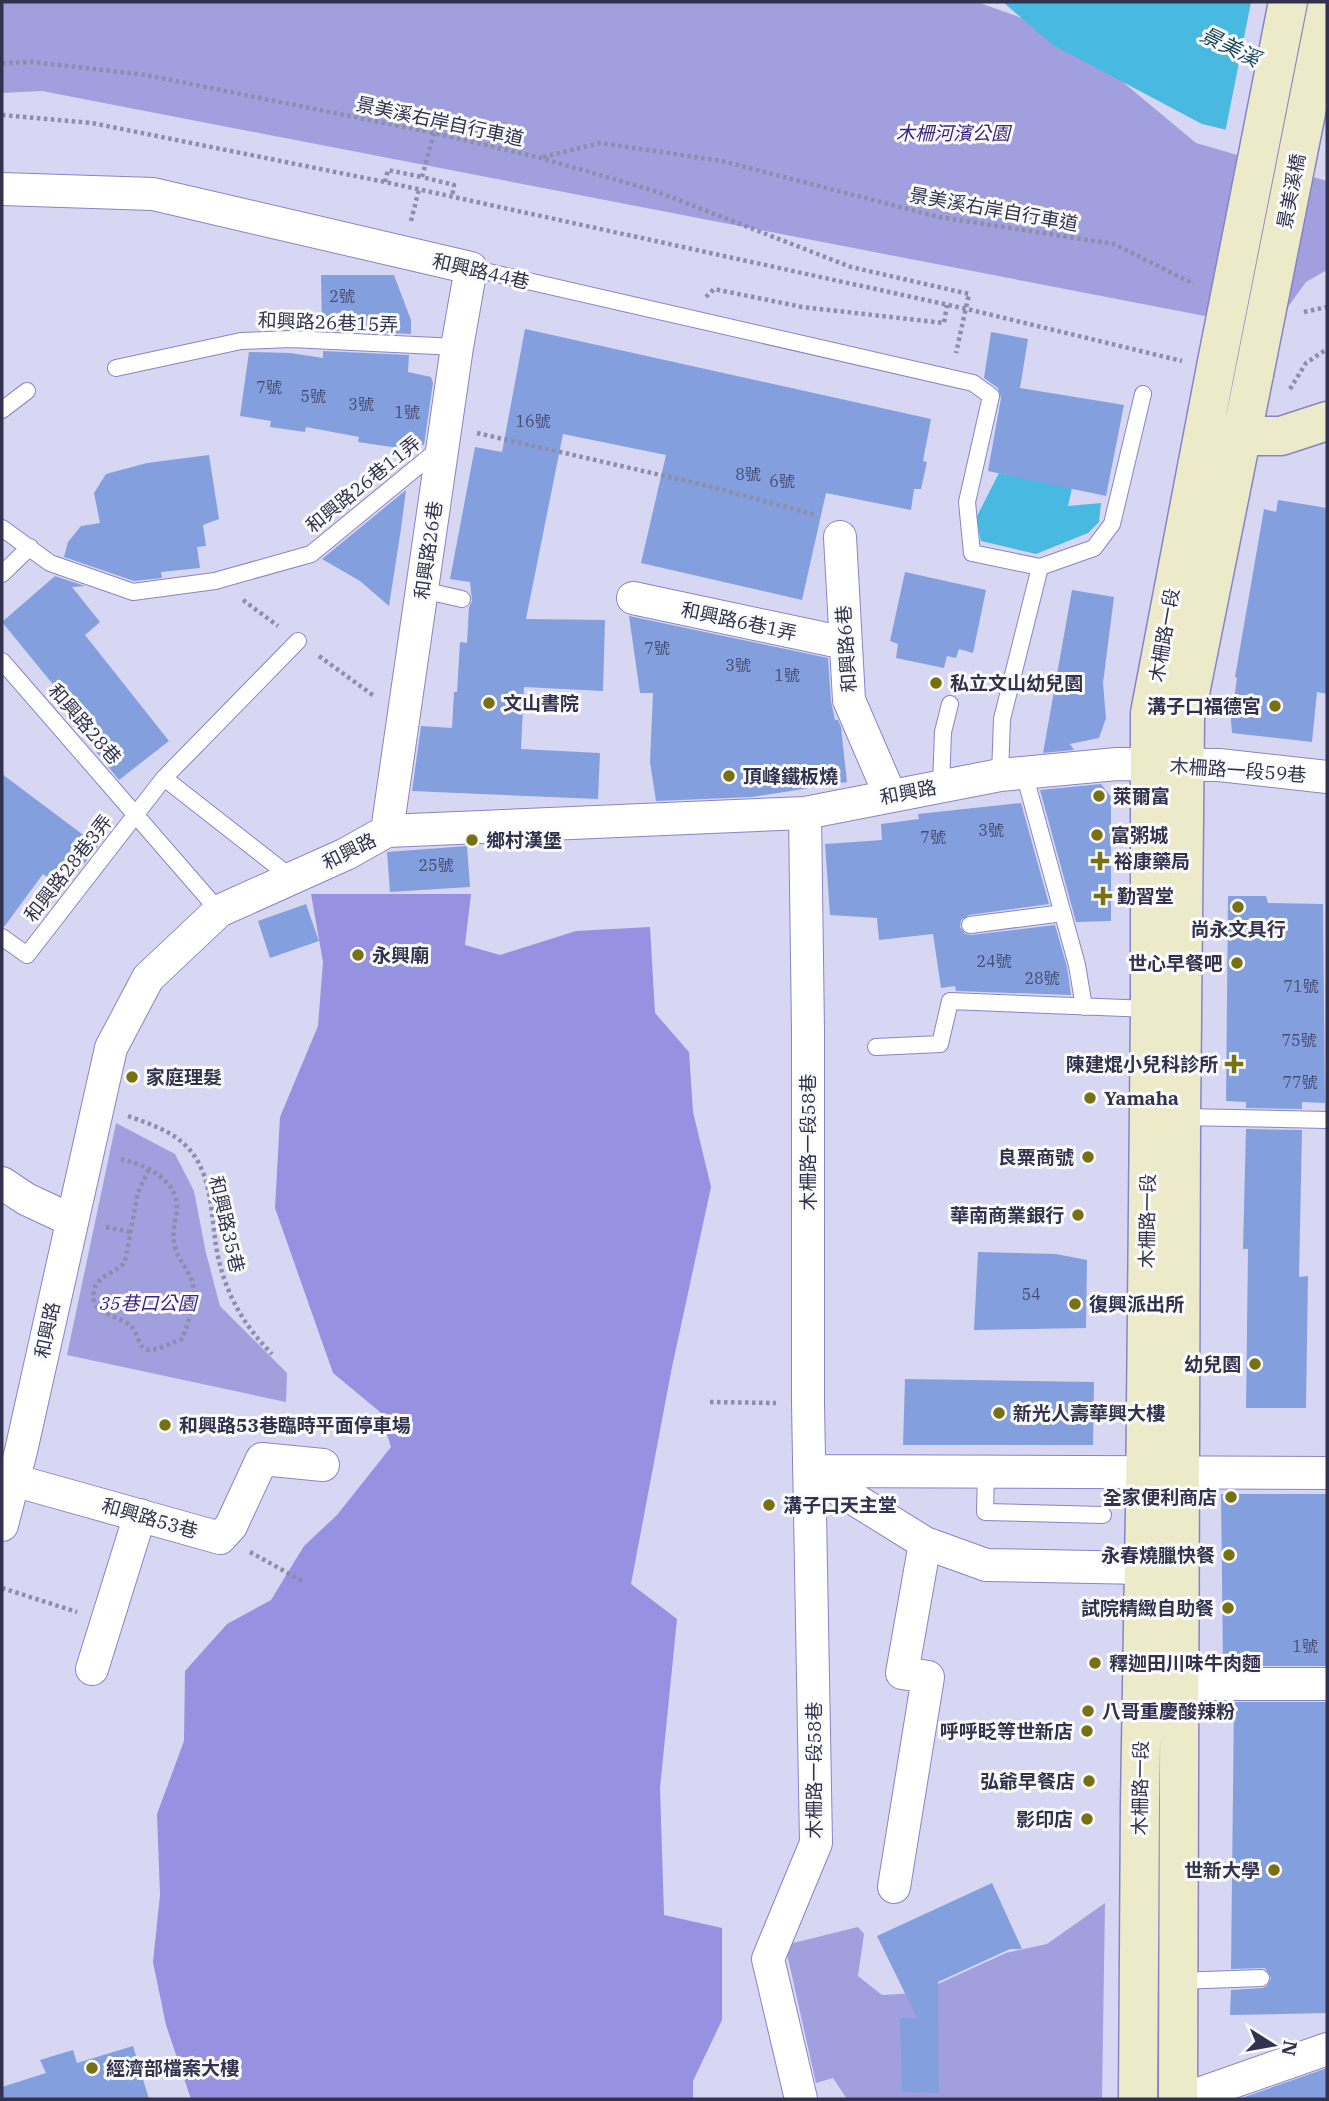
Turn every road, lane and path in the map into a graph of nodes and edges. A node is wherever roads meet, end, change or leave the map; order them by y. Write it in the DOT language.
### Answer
graph roads {
  1 [pos="1288,2"];
  2 [pos="1327,7"];
  3 [pos="2,63"];
  4 [pos="2,115"];
  5 [pos="434,133"];
  6 [pos="541,158"];
  7 [pos="422,177"];
  8 [pos="385,182"];
  9 [pos="2,190"];
  10 [pos="452,197"];
  11 [pos="471,268"];
  12 [pos="1191,284"];
  13 [pos="947,305"];
  14 [pos="967,309"];
  15 [pos="686,318"];
  16 [pos="457,347"];
  17 [pos="1327,349"];
  18 [pos="1199,364"];
  19 [pos="116,368"];
  20 [pos="953,379"];
  21 [pos="27,391"];
  22 [pos="1143,394"];
  23 [pos="1286,396"];
  24 [pos="2,410"];
  25 [pos="1327,421"];
  26 [pos="1204,430"];
  27 [pos="1242,436"];
  28 [pos="443,445"];
  29 [pos="2,528"];
  30 [pos="840,537"];
  31 [pos="30,547"];
  32 [pos="1040,567"];
  33 [pos="2,574"];
  34 [pos="422,590"];
  35 [pos="633,598"];
  36 [pos="462,599"];
  37 [pos="298,641"];
  38 [pos="845,643"];
  39 [pos="2,661"];
  40 [pos="950,704"];
  41 [pos="1167,765"];
  42 [pos="1012,774"];
  43 [pos="1327,777"];
  44 [pos="164,778"];
  45 [pos="941,785"];
  46 [pos="890,795"];
  47 [pos="805,813"];
  48 [pos="136,815"];
  49 [pos="387,831"];
  50 [pos="292,878"];
  51 [pos="219,911"];
  52 [pos="1063,913"];
  53 [pos="970,925"];
  54 [pos="2,937"];
  55 [pos="1084,1007"];
  56 [pos="1150,1009"];
  57 [pos="876,1047"];
  58 [pos="98,1105"];
  59 [pos="1181,1117"];
  60 [pos="1327,1120"];
  61 [pos="86,1152"];
  62 [pos="149,1169"];
  63 [pos="2,1183"];
  64 [pos="71,1220"];
  65 [pos="272,1354"];
  66 [pos="710,1402"];
  67 [pos="808,1403"];
  68 [pos="12,1459"];
  69 [pos="324,1465"];
  70 [pos="809,1471"];
  71 [pos="986,1471"];
  72 [pos="1327,1473"];
  73 [pos="1163,1474"];
  74 [pos="140,1515"];
  75 [pos="1103,1515"];
  76 [pos="2,1525"];
  77 [pos="925,1543"];
  78 [pos="245,1549"];
  79 [pos="1144,1568"];
  80 [pos="304,1582"];
  81 [pos="2,1588"];
  82 [pos="107,1622"];
  83 [pos="92,1669"];
  84 [pos="1180,1684"];
  85 [pos="1327,1684"];
  86 [pos="894,1888"];
  87 [pos="1261,1978"];
  88 [pos="1159,1982"];
  89 [pos="1327,2049"];
  90 [pos="801,2099"];
  91 [pos="1138,2099"];
  92 [pos="1178,2099"];
  93 [pos="1184,2099"];
  1 -- 18 [label="main road, 景美溪橋, bridge"];
  2 -- 27 [label="main road, 景美溪橋, bridge"];
  3 -- 5 [label="path, 景美溪右岸自行車道"];
  4 -- 8 [label="path"];
  5 -- 6 [label="path, 景美溪右岸自行車道"];
  5 -- 7 [label="path"];
  6 -- 12 [label="path, 景美溪右岸自行車道"];
  6 -- 14 [label="path"];
  7 -- 8 [label="path"];
  7 -- 10 [label="path"];
  8 -- 10 [label="path"];
  9 -- 11 [label="street, 和興路44巷"];
  10 -- 13 [label="path"];
  11 -- 15 [label="lane, 和興路44巷"];
  11 -- 16 [label="street, 和興路26巷"];
  13 -- 14 [label="path"];
  13 -- 15 [label="path"];
  14 -- 18 [label="path"];
  14 -- 20 [label="path"];
  15 -- 20 [label="lane, 和興路44巷"];
  16 -- 19 [label="lane, 和興路26巷15弄"];
  16 -- 28 [label="street, 和興路26巷"];
  17 -- 23 [label="path"];
  18 -- 26 [label="main road, 景美溪橋"];
  20 -- 32 [label="lane, 和興路44巷"];
  21 -- 24 [label="lane"];
  22 -- 32 [label="lane"];
  25 -- 27 [label="main road"];
  26 -- 27 [label="main road"];
  26 -- 41 [label="main road, 木柵路一段"];
  27 -- 41 [label="main road, 木柵路一段"];
  28 -- 30 [label="path"];
  28 -- 31 [label="lane, 和興路26巷11弄"];
  28 -- 34 [label="street, 和興路26巷"];
  29 -- 31 [label="lane, 和興路26巷11弄"];
  30 -- 38 [label="street, 和興路6巷"];
  31 -- 33 [label="lane"];
  32 -- 42 [label="lane"];
  34 -- 36 [label="lane"];
  34 -- 49 [label="street, 和興路26巷"];
  35 -- 38 [label="street, 和興路6巷1弄"];
  37 -- 44 [label="lane"];
  38 -- 46 [label="street, 和興路6巷"];
  39 -- 48 [label="lane, 和興路28巷"];
  40 -- 45 [label="lane"];
  41 -- 42 [label="street, 和興路"];
  41 -- 43 [label="street, 木柵路一段59巷"];
  41 -- 56 [label="main road, 木柵路一段"];
  41 -- 59 [label="main road, 木柵路一段"];
  42 -- 45 [label="street, 和興路"];
  42 -- 52 [label="lane"];
  44 -- 48 [label="lane"];
  44 -- 50 [label="lane"];
  45 -- 46 [label="street, 和興路"];
  46 -- 47 [label="street, 和興路"];
  47 -- 49 [label="street, 和興路"];
  47 -- 67 [label="street, 木柵路一段58巷"];
  48 -- 51 [label="lane, 和興路28巷"];
  48 -- 54 [label="lane, 和興路28巷3弄"];
  49 -- 50 [label="street, 和興路"];
  50 -- 51 [label="street, 和興路"];
  51 -- 58 [label="street, 和興路"];
  52 -- 53 [label="lane"];
  52 -- 55 [label="lane"];
  55 -- 56 [label="lane"];
  55 -- 57 [label="lane"];
  56 -- 73 [label="main road, 木柵路一段"];
  58 -- 61 [label="street, 和興路"];
  58 -- 65 [label="path, 和興路35巷"];
  59 -- 60 [label="lane"];
  59 -- 73 [label="main road, 木柵路一段"];
  61 -- 62 [label="path"];
  61 -- 64 [label="street, 和興路"];
  62 -- 62 [label="path"];
  63 -- 64 [label="street"];
  64 -- 68 [label="street, 和興路"];
  66 -- 67 [label="path"];
  67 -- 70 [label="street, 木柵路一段58巷"];
  68 -- 74 [label="street, 和興路53巷"];
  68 -- 76 [label="street, 和興路"];
  69 -- 74 [label="street, 和興路53巷"];
  70 -- 71 [label="street"];
  70 -- 77 [label="street"];
  70 -- 90 [label="street, 木柵路一段58巷"];
  71 -- 73 [label="street"];
  71 -- 75 [label="lane"];
  72 -- 73 [label="street"];
  73 -- 79 [label="main road, 木柵路一段"];
  73 -- 84 [label="main road, 木柵路一段"];
  74 -- 82 [label="street"];
  77 -- 79 [label="street"];
  77 -- 86 [label="street"];
  78 -- 80 [label="path"];
  79 -- 88 [label="main road, 木柵路一段"];
  81 -- 82 [label="path"];
  82 -- 83 [label="street"];
  84 -- 85 [label="street"];
  84 -- 88 [label="main road, 木柵路一段"];
  87 -- 88 [label="lane"];
  88 -- 91 [label="main road, 木柵路一段"];
  88 -- 92 [label="main road, 木柵路一段"];
  89 -- 93 [label="street"];
}
